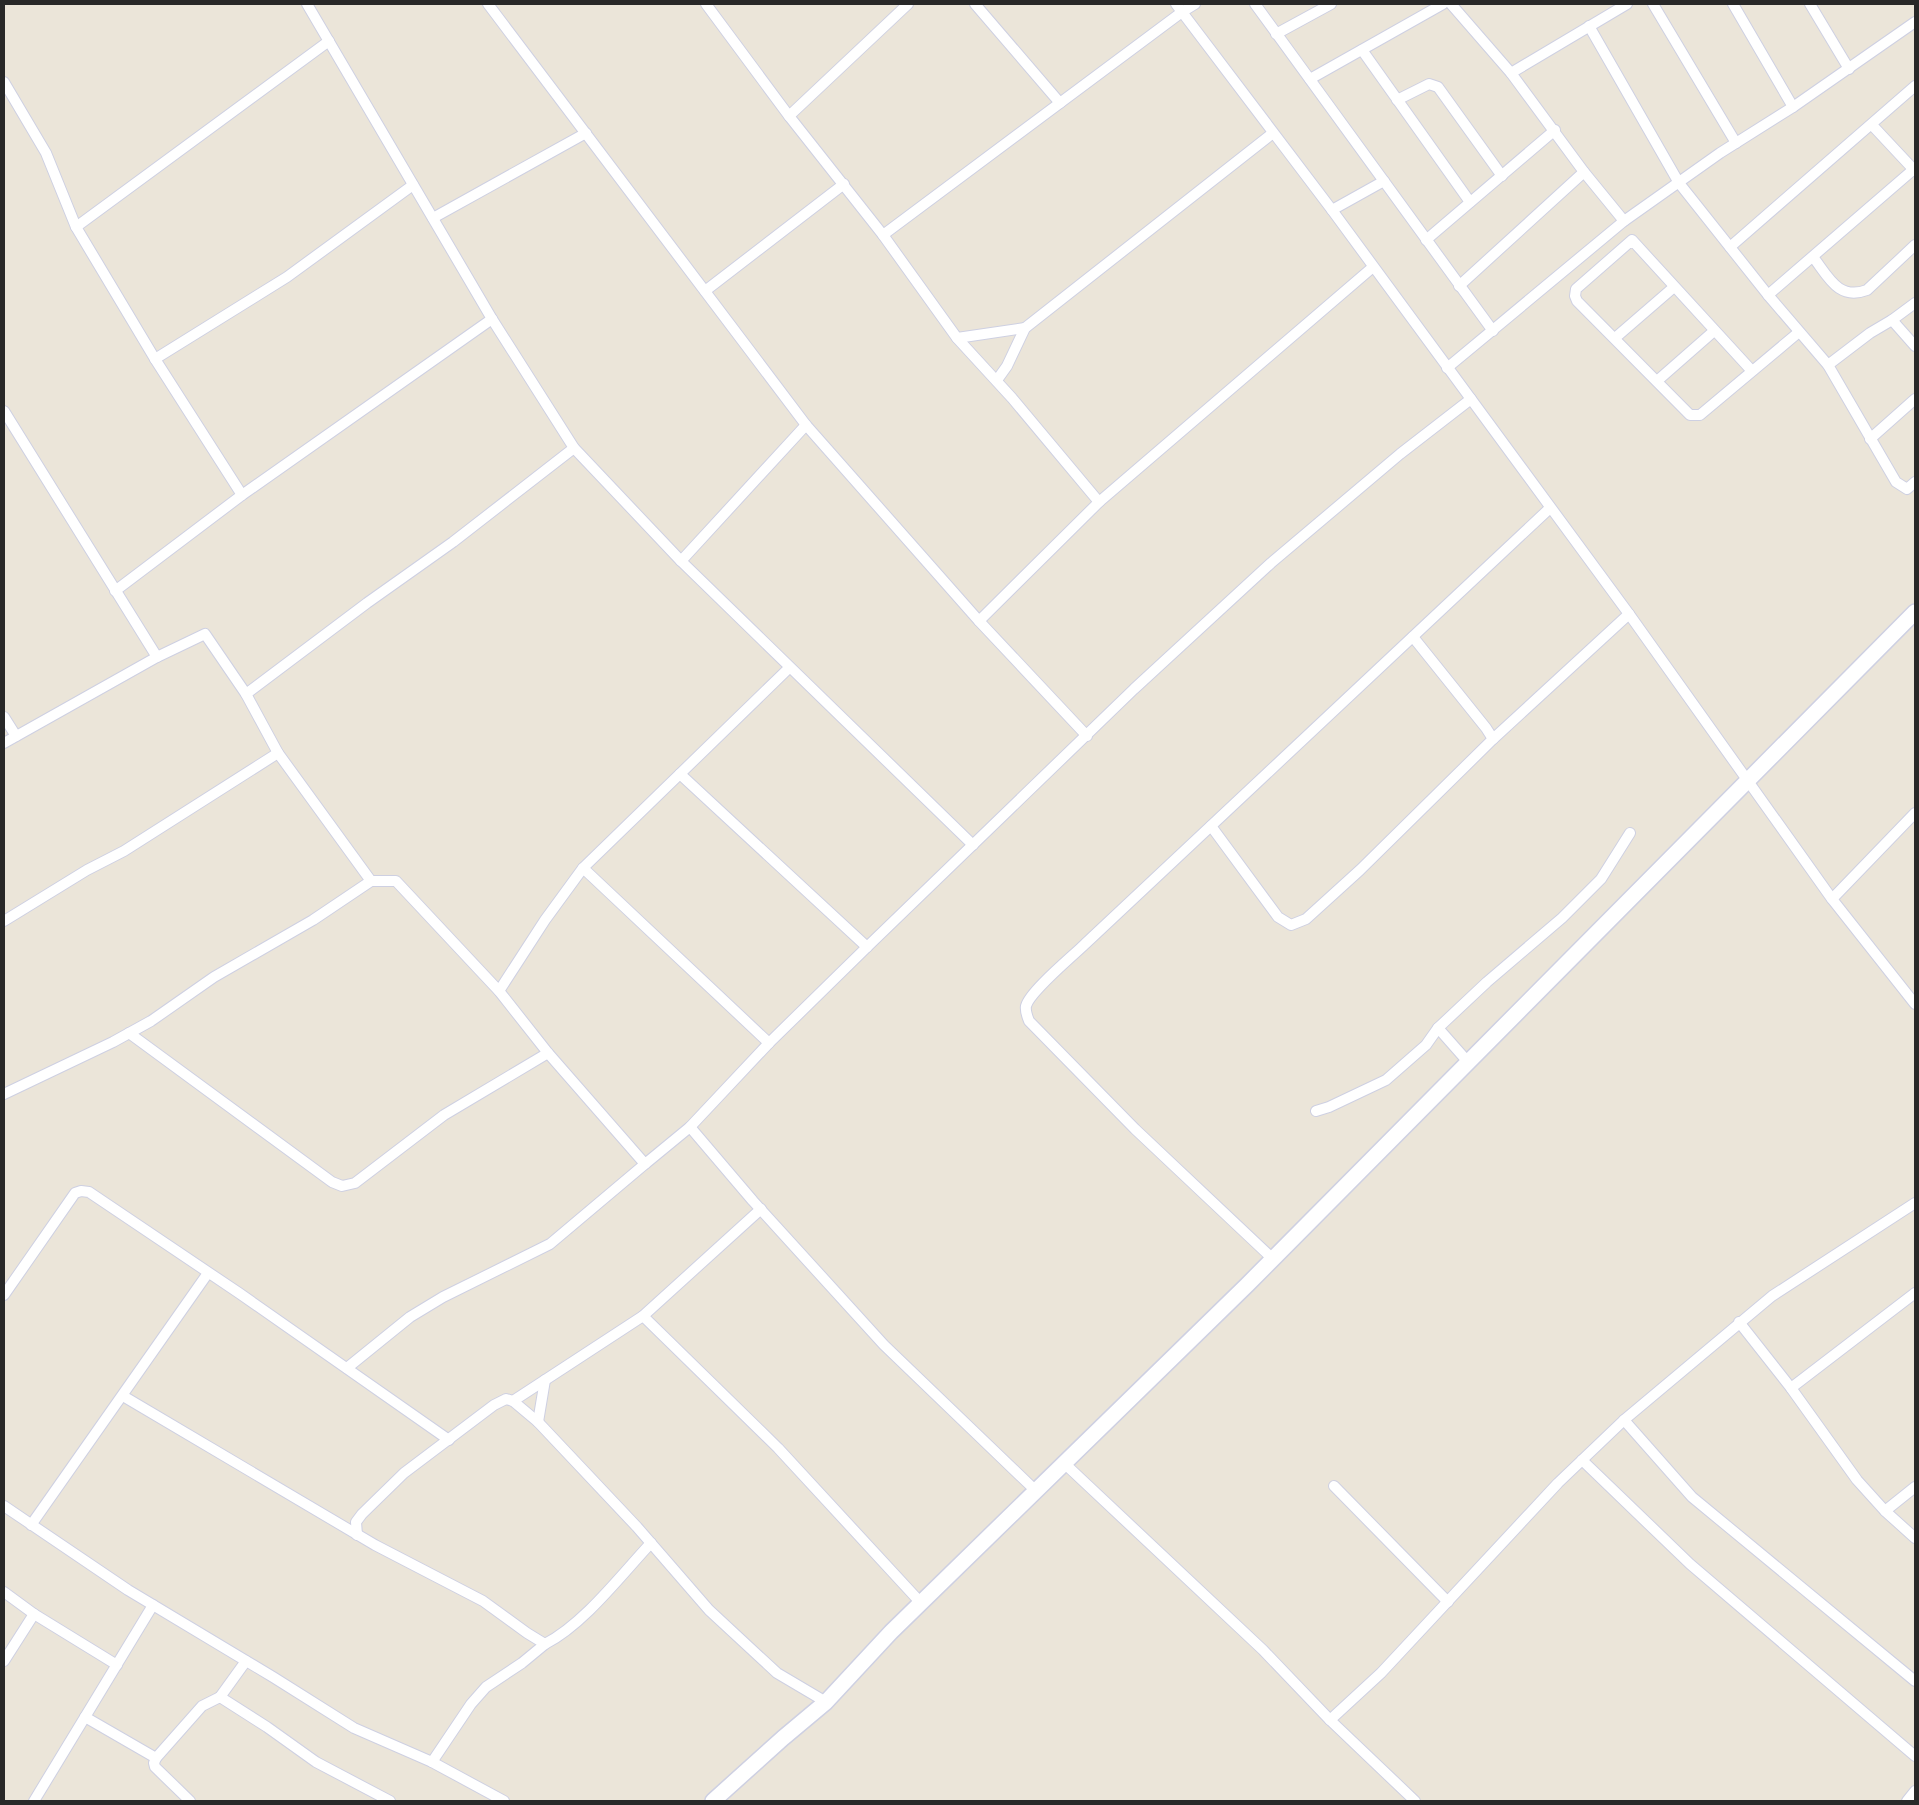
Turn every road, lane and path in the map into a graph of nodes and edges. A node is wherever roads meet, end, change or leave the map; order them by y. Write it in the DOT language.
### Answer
graph roads {
  1 [pos="308,4"];
  2 [pos="488,4"];
  3 [pos="706,4"];
  4 [pos="908,4"];
  5 [pos="975,4"];
  6 [pos="1195,4"];
  7 [pos="1255,4"];
  8 [pos="1331,4"];
  9 [pos="1443,4"];
  10 [pos="1451,4"];
  11 [pos="1627,4"];
  12 [pos="1653,4"];
  13 [pos="1733,4"];
  14 [pos="1810,4"];
  15 [pos="1179,8"];
  16 [pos="1915,22"];
  17 [pos="1589,26"];
  18 [pos="1276,34"];
  19 [pos="329,41"];
  20 [pos="1362,50"];
  21 [pos="1849,69"];
  22 [pos="1511,73"];
  23 [pos="1310,79"];
  24 [pos="4,82"];
  25 [pos="1914,89"];
  26 [pos="1397,100"];
  27 [pos="1060,104"];
  28 [pos="1793,107"];
  29 [pos="789,116"];
  30 [pos="1872,124"];
  31 [pos="1555,130"];
  32 [pos="586,133"];
  33 [pos="1273,133"];
  34 [pos="1736,143"];
  35 [pos="1914,170"];
  36 [pos="1584,172"];
  37 [pos="1502,176"];
  38 [pos="1384,181"];
  39 [pos="1679,183"];
  40 [pos="844,184"];
  41 [pos="413,185"];
  42 [pos="1470,202"];
  43 [pos="1332,210"];
  44 [pos="433,218"];
  45 [pos="1624,221"];
  46 [pos="76,226"];
  47 [pos="883,235"];
  48 [pos="1426,240"];
  49 [pos="1915,245"];
  50 [pos="1730,248"];
  51 [pos="1813,256"];
  52 [pos="1373,267"];
  53 [pos="1459,286"];
  54 [pos="1674,287"];
  55 [pos="705,291"];
  56 [pos="1768,295"];
  57 [pos="1915,303"];
  58 [pos="492,319"];
  59 [pos="1892,320"];
  60 [pos="1025,328"];
  61 [pos="1493,331"];
  62 [pos="1714,331"];
  63 [pos="1799,332"];
  64 [pos="957,338"];
  65 [pos="1615,338"];
  66 [pos="1915,346"];
  67 [pos="156,360"];
  68 [pos="1828,365"];
  69 [pos="1448,368"];
  70 [pos="1752,371"];
  71 [pos="997,380"];
  72 [pos="1657,381"];
  73 [pos="1471,399"];
  74 [pos="1915,399"];
  75 [pos="4,411"];
  76 [pos="806,425"];
  77 [pos="1870,438"];
  78 [pos="574,448"];
  79 [pos="1915,482"];
  80 [pos="242,495"];
  81 [pos="1099,502"];
  82 [pos="1550,508"];
  83 [pos="681,561"];
  84 [pos="115,591"];
  85 [pos="1915,612"];
  86 [pos="1629,614"];
  87 [pos="979,621"];
  88 [pos="1412,637"];
  89 [pos="157,658"];
  90 [pos="789,668"];
  91 [pos="246,694"];
  92 [pos="4,717"];
  93 [pos="16,736"];
  94 [pos="1087,736"];
  95 [pos="1493,739"];
  96 [pos="4,743"];
  97 [pos="278,753"];
  98 [pos="680,774"];
  99 [pos="1749,781"];
  100 [pos="1914,818"];
  101 [pos="1212,826"];
  102 [pos="1630,832"];
  103 [pos="972,845"];
  104 [pos="582,868"];
  105 [pos="372,881"];
  106 [pos="1832,899"];
  107 [pos="4,921"];
  108 [pos="867,946"];
  109 [pos="499,991"];
  110 [pos="1915,1004"];
  111 [pos="1438,1028"];
  112 [pos="129,1033"];
  113 [pos="770,1043"];
  114 [pos="548,1053"];
  115 [pos="1468,1062"];
  116 [pos="4,1094"];
  117 [pos="1316,1111"];
  118 [pos="690,1127"];
  119 [pos="645,1164"];
  120 [pos="1915,1203"];
  121 [pos="761,1210"];
  122 [pos="1273,1259"];
  123 [pos="208,1273"];
  124 [pos="1915,1293"];
  125 [pos="4,1295"];
  126 [pos="642,1316"];
  127 [pos="1739,1322"];
  128 [pos="346,1368"];
  129 [pos="545,1380"];
  130 [pos="1791,1388"];
  131 [pos="122,1396"];
  132 [pos="514,1401"];
  133 [pos="1624,1420"];
  134 [pos="538,1422"];
  135 [pos="449,1440"];
  136 [pos="1582,1460"];
  137 [pos="1064,1464"];
  138 [pos="1334,1486"];
  139 [pos="1915,1487"];
  140 [pos="1036,1491"];
  141 [pos="4,1506"];
  142 [pos="1885,1511"];
  143 [pos="32,1524"];
  144 [pos="357,1535"];
  145 [pos="1915,1538"];
  146 [pos="651,1543"];
  147 [pos="4,1592"];
  148 [pos="1448,1602"];
  149 [pos="920,1603"];
  150 [pos="153,1605"];
  151 [pos="34,1614"];
  152 [pos="545,1644"];
  153 [pos="4,1661"];
  154 [pos="246,1661"];
  155 [pos="117,1665"];
  156 [pos="1915,1681"];
  157 [pos="220,1697"];
  158 [pos="826,1702"];
  159 [pos="86,1717"];
  160 [pos="1330,1720"];
  161 [pos="1915,1756"];
  162 [pos="156,1758"];
  163 [pos="432,1762"];
  164 [pos="1915,1792"];
  165 [pos="34,1801"];
  166 [pos="190,1801"];
  167 [pos="390,1801"];
  168 [pos="504,1801"];
  169 [pos="713,1801"];
  170 [pos="1415,1801"];
  171 [pos="1907,1801"];
  1 -- 19 [label="street"];
  2 -- 32 [label="street"];
  3 -- 29 [label="street"];
  4 -- 29 [label="street"];
  5 -- 27 [label="street"];
  6 -- 15 [label="street"];
  7 -- 18 [label="street"];
  8 -- 18 [label="street"];
  9 -- 20 [label="street"];
  10 -- 22 [label="street"];
  11 -- 17 [label="street"];
  12 -- 34 [label="street"];
  13 -- 28 [label="street"];
  14 -- 21 [label="street"];
  15 -- 27 [label="street"];
  15 -- 33 [label="street"];
  16 -- 21 [label="street"];
  17 -- 22 [label="street"];
  17 -- 39 [label="street"];
  18 -- 23 [label="street"];
  19 -- 41 [label="street"];
  19 -- 46 [label="street"];
  20 -- 23 [label="street"];
  20 -- 26 [label="street"];
  21 -- 28 [label="street"];
  22 -- 31 [label="street"];
  23 -- 38 [label="street"];
  24 -- 46 [label="street"];
  25 -- 30 [label="street"];
  26 -- 37 [label="street"];
  26 -- 42 [label="street"];
  27 -- 47 [label="street"];
  28 -- 34 [label="street"];
  29 -- 40 [label="street"];
  30 -- 35 [label="street"];
  30 -- 50 [label="street"];
  31 -- 36 [label="street"];
  31 -- 37 [label="street"];
  32 -- 44 [label="street"];
  32 -- 55 [label="street"];
  33 -- 43 [label="street"];
  33 -- 60 [label="street"];
  34 -- 39 [label="street"];
  35 -- 51 [label="street"];
  36 -- 45 [label="street"];
  36 -- 53 [label="street"];
  37 -- 42 [label="street"];
  38 -- 43 [label="street"];
  38 -- 48 [label="street"];
  39 -- 45 [label="street"];
  39 -- 50 [label="street"];
  40 -- 47 [label="street"];
  40 -- 55 [label="street"];
  41 -- 44 [label="street"];
  41 -- 67 [label="street"];
  42 -- 48 [label="street"];
  43 -- 52 [label="street"];
  44 -- 58 [label="street"];
  45 -- 61 [label="street"];
  46 -- 67 [label="street"];
  47 -- 64 [label="street"];
  48 -- 53 [label="street"];
  49 -- 51 [label="street"];
  50 -- 56 [label="street"];
  51 -- 56 [label="street"];
  52 -- 69 [label="street"];
  52 -- 81 [label="street"];
  53 -- 61 [label="street"];
  54 -- 62 [label="street"];
  54 -- 65 [label="street"];
  54 -- 65 [label="street"];
  55 -- 76 [label="street"];
  56 -- 63 [label="street"];
  57 -- 59 [label="street"];
  58 -- 78 [label="street"];
  58 -- 80 [label="street"];
  59 -- 66 [label="street"];
  59 -- 68 [label="street"];
  60 -- 64 [label="street"];
  60 -- 71 [label="street"];
  61 -- 69 [label="street"];
  62 -- 70 [label="street"];
  62 -- 72 [label="street"];
  63 -- 68 [label="street"];
  63 -- 70 [label="street"];
  64 -- 71 [label="street"];
  65 -- 72 [label="street"];
  67 -- 80 [label="street"];
  68 -- 77 [label="street"];
  69 -- 73 [label="street"];
  70 -- 72 [label="street"];
  71 -- 81 [label="street"];
  73 -- 82 [label="street"];
  73 -- 94 [label="street"];
  74 -- 77 [label="street"];
  75 -- 84 [label="street"];
  76 -- 83 [label="street"];
  76 -- 87 [label="street"];
  77 -- 79 [label="street"];
  78 -- 83 [label="street"];
  78 -- 91 [label="street"];
  80 -- 84 [label="street"];
  81 -- 87 [label="street"];
  82 -- 86 [label="street"];
  82 -- 88 [label="street"];
  83 -- 90 [label="street"];
  84 -- 89 [label="street"];
  85 -- 99 [label="street"];
  86 -- 95 [label="street"];
  86 -- 99 [label="street"];
  87 -- 94 [label="street"];
  88 -- 95 [label="street"];
  88 -- 101 [label="street"];
  89 -- 91 [label="street"];
  89 -- 93 [label="street"];
  90 -- 98 [label="street"];
  90 -- 103 [label="street"];
  91 -- 97 [label="street"];
  92 -- 93 [label="street"];
  93 -- 96 [label="street"];
  94 -- 103 [label="street"];
  95 -- 101 [label="street"];
  97 -- 105 [label="street"];
  97 -- 107 [label="street"];
  98 -- 104 [label="street"];
  98 -- 108 [label="street"];
  99 -- 106 [label="street"];
  99 -- 115 [label="street"];
  100 -- 106 [label="street"];
  101 -- 122 [label="street"];
  102 -- 111 [label="street"];
  103 -- 108 [label="street"];
  104 -- 109 [label="street"];
  104 -- 113 [label="street"];
  105 -- 109 [label="street"];
  105 -- 112 [label="street"];
  106 -- 110 [label="street"];
  108 -- 113 [label="street"];
  109 -- 114 [label="street"];
  111 -- 115 [label="street"];
  111 -- 117 [label="street"];
  112 -- 114 [label="street"];
  112 -- 116 [label="street"];
  113 -- 118 [label="street"];
  114 -- 119 [label="street"];
  115 -- 122 [label="street"];
  118 -- 119 [label="street"];
  118 -- 121 [label="street"];
  119 -- 128 [label="street"];
  120 -- 127 [label="street"];
  121 -- 126 [label="street"];
  121 -- 140 [label="street"];
  122 -- 137 [label="street"];
  123 -- 125 [label="street"];
  123 -- 128 [label="street"];
  123 -- 131 [label="street"];
  124 -- 130 [label="street"];
  126 -- 129 [label="street"];
  126 -- 149 [label="street"];
  127 -- 130 [label="street"];
  127 -- 133 [label="street"];
  128 -- 135 [label="street"];
  129 -- 132 [label="street"];
  129 -- 134 [label="street"];
  130 -- 142 [label="street"];
  131 -- 143 [label="street"];
  131 -- 144 [label="street"];
  132 -- 134 [label="street"];
  132 -- 135 [label="street"];
  133 -- 136 [label="street"];
  133 -- 156 [label="street"];
  134 -- 146 [label="street"];
  135 -- 144 [label="street"];
  136 -- 148 [label="street"];
  136 -- 161 [label="street"];
  137 -- 140 [label="street"];
  137 -- 160 [label="street"];
  138 -- 148 [label="street"];
  139 -- 142 [label="street"];
  140 -- 149 [label="street"];
  141 -- 143 [label="street"];
  142 -- 145 [label="street"];
  143 -- 150 [label="street"];
  144 -- 152 [label="street"];
  146 -- 152 [label="street"];
  146 -- 158 [label="street"];
  147 -- 151 [label="street"];
  148 -- 160 [label="street"];
  149 -- 158 [label="street"];
  150 -- 154 [label="street"];
  150 -- 155 [label="street"];
  151 -- 153 [label="street"];
  151 -- 155 [label="street"];
  152 -- 163 [label="street"];
  154 -- 157 [label="street"];
  154 -- 163 [label="street"];
  155 -- 159 [label="street"];
  157 -- 162 [label="street"];
  157 -- 167 [label="street"];
  158 -- 169 [label="street"];
  159 -- 162 [label="street"];
  159 -- 165 [label="street"];
  160 -- 170 [label="street"];
  162 -- 166 [label="street"];
  163 -- 168 [label="street"];
  164 -- 171 [label="street"];
}
